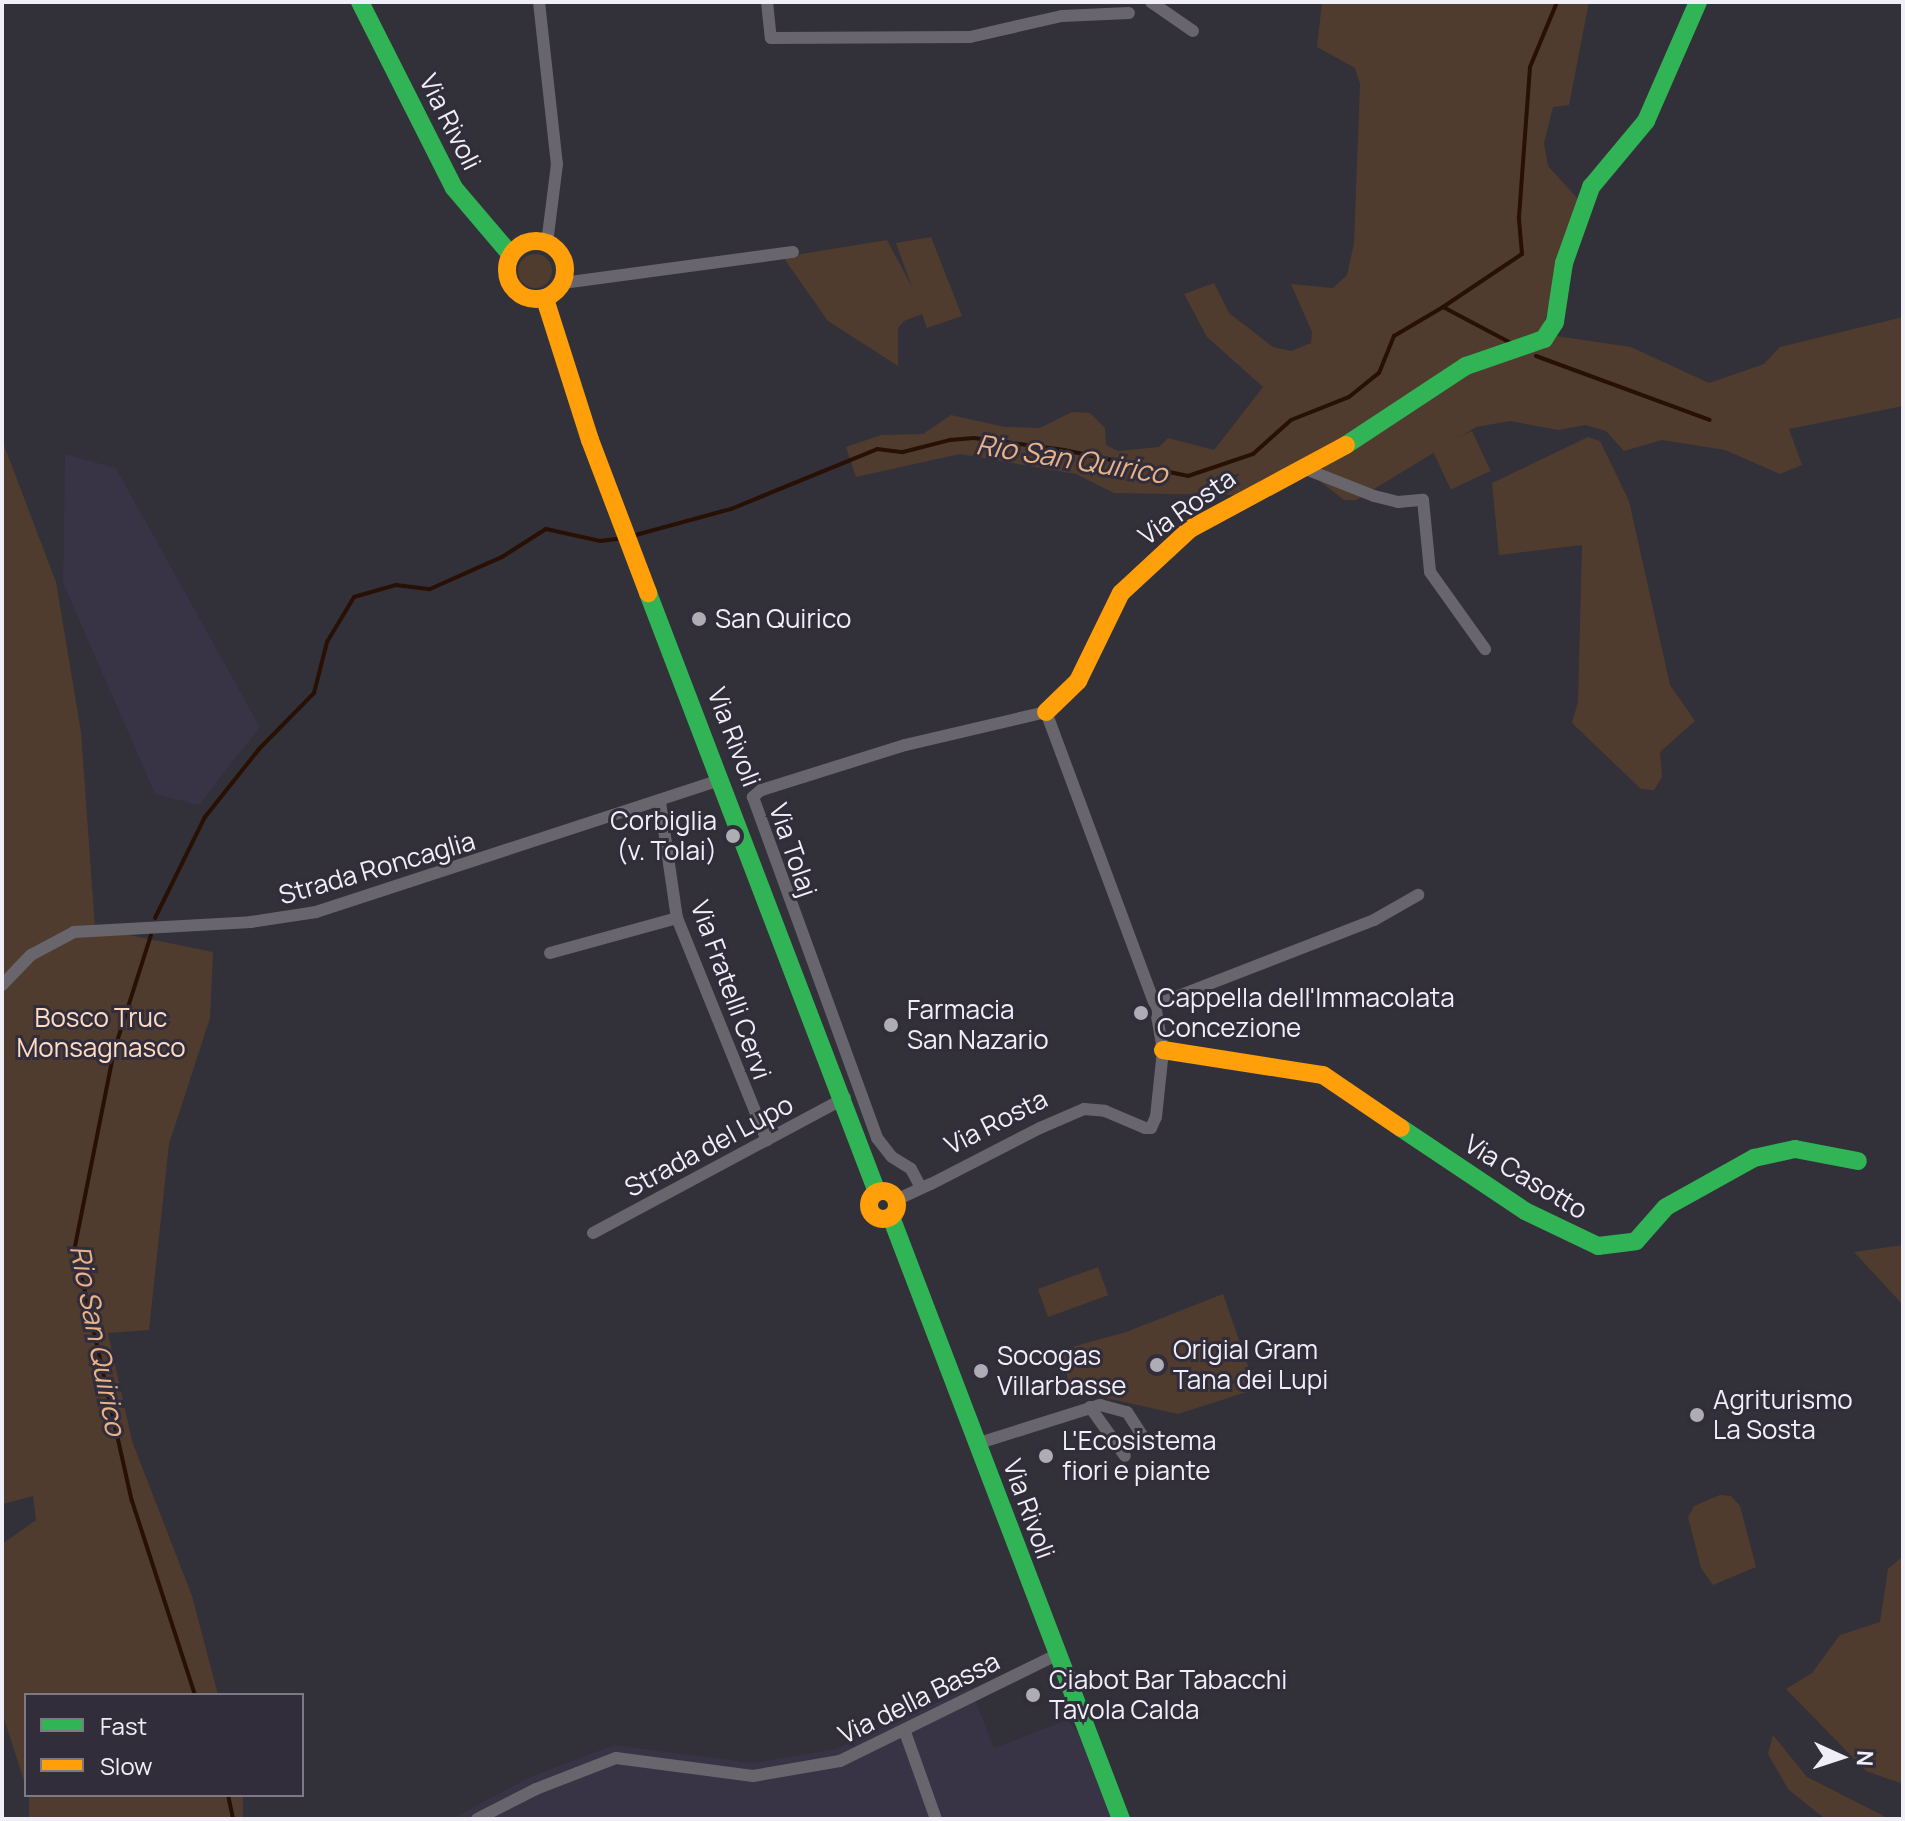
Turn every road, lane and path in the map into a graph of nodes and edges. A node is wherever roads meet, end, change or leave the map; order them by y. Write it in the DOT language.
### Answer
graph roads {
  1 [pos="360,2"];
  2 [pos="539,2"];
  3 [pos="767,2"];
  4 [pos="1151,2"];
  5 [pos="1698,2"];
  6 [pos="1129,13"];
  7 [pos="1193,31"];
  8 [pos="547,243"];
  9 [pos="793,252"];
  10 [pos="511,255"];
  11 [pos="563,283"];
  12 [pos="545,299"];
  13 [pos="1308,470"];
  14 [pos="1485,649"];
  15 [pos="1046,712"];
  16 [pos="722,779"];
  17 [pos="660,802"];
  18 [pos="1418,895"];
  19 [pos="677,918"];
  20 [pos="550,953"];
  21 [pos="2,985"];
  22 [pos="1155,1005"];
  23 [pos="1163,1050"];
  24 [pos="845,1098"];
  25 [pos="767,1141"];
  26 [pos="1858,1161"];
  27 [pos="921,1188"];
  28 [pos="877,1192"];
  29 [pos="894,1208"];
  30 [pos="593,1233"];
  31 [pos="1090,1407"];
  32 [pos="1143,1437"];
  33 [pos="976,1444"];
  34 [pos="1125,1456"];
  35 [pos="1056,1655"];
  36 [pos="905,1732"];
  37 [pos="477,1819"];
  38 [pos="936,1819"];
  39 [pos="1121,1819"];
  1 -- 10 [label="street, Via Rivoli"];
  2 -- 8 [label="street"];
  3 -- 6 [label="street"];
  4 -- 7 [label="street"];
  5 -- 13 [label="street, Via Rosta"];
  8 -- 10 [label="street"];
  8 -- 11 [label="street"];
  9 -- 11 [label="street"];
  10 -- 12 [label="street"];
  11 -- 12 [label="street"];
  12 -- 16 [label="street, Via Rivoli"];
  13 -- 14 [label="street"];
  13 -- 15 [label="street, Via Rosta"];
  15 -- 22 [label="street, Via Rosta"];
  15 -- 27 [label="street, Via Tolaj"];
  16 -- 17 [label="street, Strada Roncaglia"];
  16 -- 24 [label="street, Via Rivoli"];
  17 -- 19 [label="street, Via Fratelli Cervi"];
  17 -- 21 [label="street, Strada Roncaglia"];
  18 -- 22 [label="street"];
  19 -- 20 [label="street"];
  19 -- 25 [label="street, Via Fratelli Cervi"];
  22 -- 23 [label="street, Via Rosta"];
  23 -- 26 [label="street, Via Casotto"];
  23 -- 27 [label="street, Via Rosta"];
  24 -- 25 [label="street, Strada del Lupo"];
  24 -- 28 [label="street, Via Rivoli"];
  25 -- 30 [label="street, Strada del Lupo"];
  27 -- 29 [label="street, Via Rosta"];
  28 -- 29 [label="street"];
  28 -- 29 [label="street, Via Rivoli"];
  29 -- 33 [label="street, Via Rivoli"];
  31 -- 32 [label="street"];
  31 -- 33 [label="street"];
  31 -- 34 [label="street"];
  33 -- 35 [label="street, Via Rivoli"];
  35 -- 36 [label="street, Via della Bassa"];
  35 -- 39 [label="street, Via Rivoli"];
  36 -- 37 [label="street, Via della Bassa"];
  36 -- 38 [label="street"];
}
